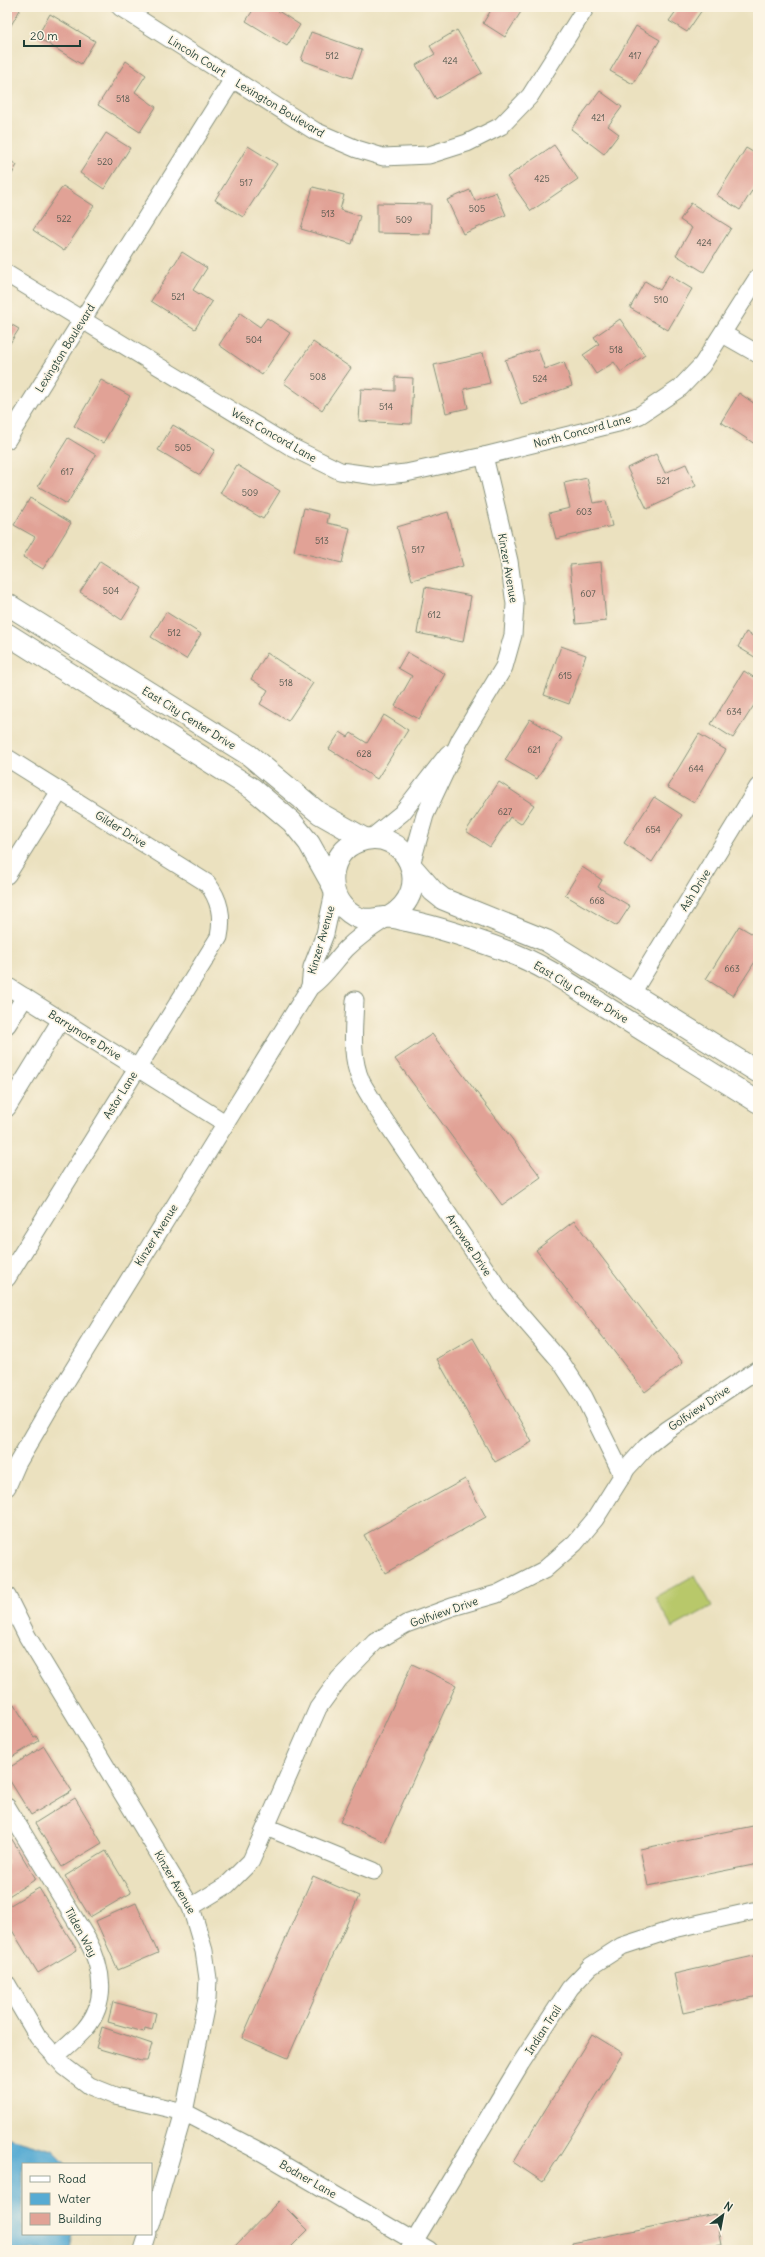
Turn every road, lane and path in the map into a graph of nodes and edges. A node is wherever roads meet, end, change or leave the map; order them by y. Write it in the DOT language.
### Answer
graph roads {
  1 [pos="120,7"];
  2 [pos="586,7"];
  3 [pos="233,79"];
  4 [pos="7,274"];
  5 [pos="758,278"];
  6 [pos="83,320"];
  7 [pos="723,334"];
  8 [pos="758,354"];
  9 [pos="7,440"];
  10 [pos="484,456"];
  11 [pos="7,604"];
  12 [pos="7,634"];
  13 [pos="460,740"];
  14 [pos="9,759"];
  15 [pos="758,787"];
  16 [pos="60,791"];
  17 [pos="368,839"];
  18 [pos="411,866"];
  19 [pos="7,875"];
  20 [pos="333,888"];
  21 [pos="220,909"];
  22 [pos="387,918"];
  23 [pos="7,986"];
  24 [pos="310,987"];
  25 [pos="632,993"];
  26 [pos="24,997"];
  27 [pos="355,1000"];
  28 [pos="61,1020"];
  29 [pos="7,1025"];
  30 [pos="137,1068"];
  31 [pos="758,1072"];
  32 [pos="758,1102"];
  33 [pos="7,1108"];
  34 [pos="225,1123"];
  35 [pos="7,1278"];
  36 [pos="758,1369"];
  37 [pos="623,1476"];
  38 [pos="7,1487"];
  39 [pos="7,1596"];
  40 [pos="7,1807"];
  41 [pos="266,1827"];
  42 [pos="374,1871"];
  43 [pos="191,1907"];
  44 [pos="758,1910"];
  45 [pos="7,1984"];
  46 [pos="55,2056"];
  47 [pos="184,2112"];
  48 [pos="152,2222"];
  49 [pos="148,2235"];
  50 [pos="418,2247"];
  51 [pos="143,2250"];
  1 -- 3 [label="street, Lincoln Court"];
  2 -- 3 [label="street, Lexington Boulevard"];
  3 -- 6 [label="street, Lexington Boulevard"];
  4 -- 6 [label="street, West Concord Lane"];
  5 -- 7 [label="street, North Concord Lane"];
  6 -- 9 [label="street, Lexington Boulevard"];
  6 -- 10 [label="street, West Concord Lane"];
  7 -- 8 [label="street"];
  7 -- 10 [label="street, North Concord Lane"];
  10 -- 13 [label="street, Kinzer Avenue"];
  11 -- 17 [label="street, East City Center Drive"];
  12 -- 20 [label="street"];
  13 -- 17 [label="street, Kinzer Avenue"];
  13 -- 18 [label="street, Kinzer Avenue"];
  14 -- 16 [label="street, Gilder Drive"];
  15 -- 25 [label="street, Ash Drive"];
  16 -- 19 [label="street"];
  16 -- 21 [label="street, Gilder Drive"];
  17 -- 18 [label="street"];
  17 -- 20 [label="street"];
  18 -- 22 [label="street"];
  18 -- 25 [label="street"];
  20 -- 22 [label="street"];
  20 -- 24 [label="street, Kinzer Avenue"];
  21 -- 30 [label="street, Astor Lane"];
  22 -- 24 [label="street, Kinzer Avenue"];
  22 -- 32 [label="street, East City Center Drive"];
  23 -- 26 [label="street, Barrymore Drive"];
  24 -- 34 [label="street, Kinzer Avenue"];
  25 -- 31 [label="street"];
  26 -- 28 [label="street, Barrymore Drive"];
  26 -- 29 [label="street"];
  27 -- 37 [label="street, Arrowae Drive"];
  28 -- 30 [label="street, Barrymore Drive"];
  28 -- 33 [label="street"];
  30 -- 34 [label="street, Barrymore Drive"];
  30 -- 35 [label="street, Astor Lane"];
  34 -- 38 [label="street, Kinzer Avenue"];
  36 -- 37 [label="street, Golfview Drive"];
  37 -- 41 [label="street, Golfview Drive"];
  39 -- 43 [label="street, Kinzer Avenue"];
  40 -- 46 [label="street, Tilden Way"];
  41 -- 42 [label="street"];
  41 -- 43 [label="street, Golfview Drive"];
  43 -- 47 [label="street, Kinzer Avenue"];
  44 -- 50 [label="street, Indian Trail"];
  45 -- 46 [label="street, Bodner Lane"];
  46 -- 47 [label="street, Bodner Lane"];
  47 -- 48 [label="street, Kinzer Avenue"];
  47 -- 50 [label="street, Bodner Lane"];
  49 -- 51 [label="street"];
}
